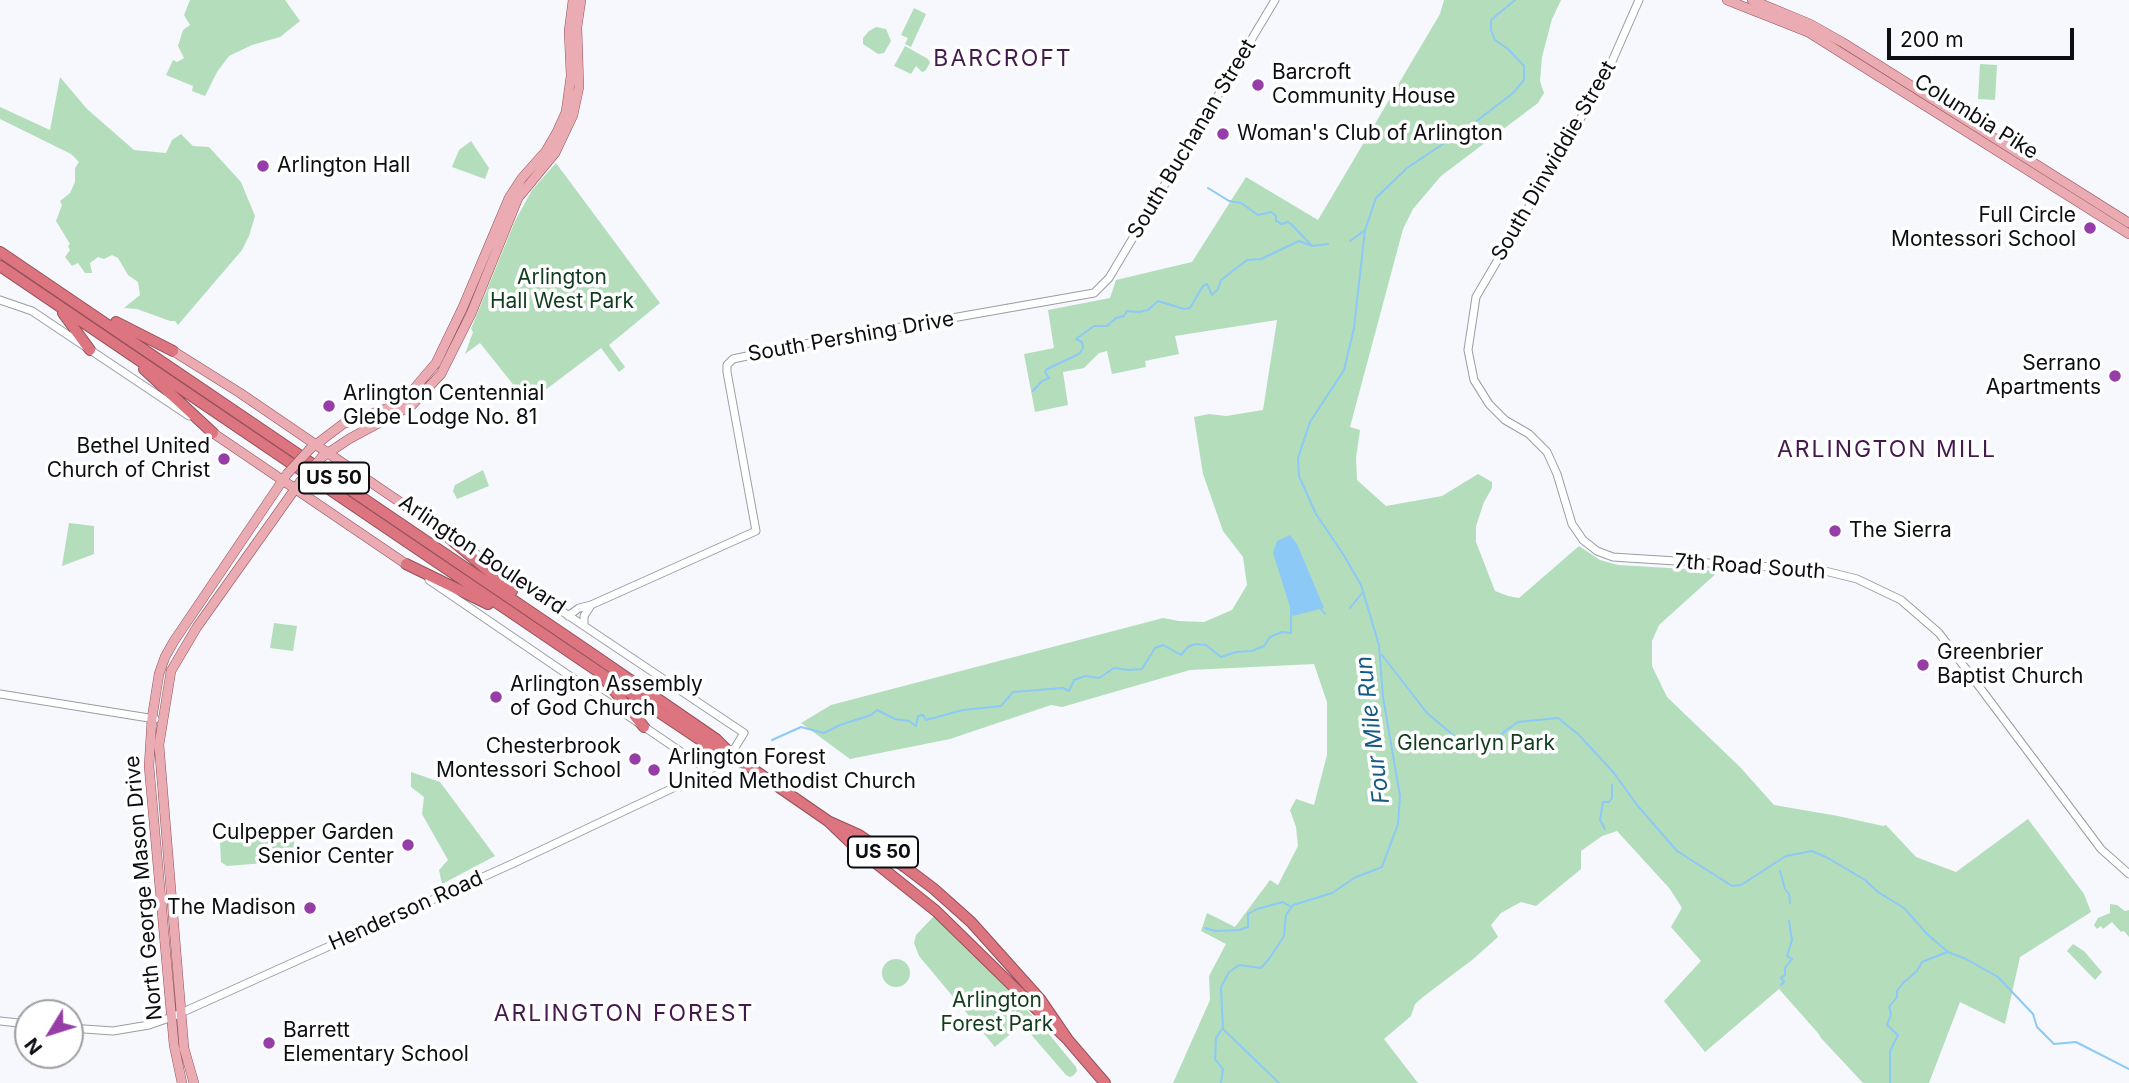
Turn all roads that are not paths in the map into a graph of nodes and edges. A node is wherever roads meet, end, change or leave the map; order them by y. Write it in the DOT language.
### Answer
graph roads {
  1 [pos="573,0"];
  2 [pos="581,0"];
  3 [pos="1275,0"];
  4 [pos="1639,0"];
  5 [pos="1727,0"];
  6 [pos="1752,0"];
  7 [pos="2129,223"];
  8 [pos="2129,233"];
  9 [pos="0,245"];
  10 [pos="0,252"];
  11 [pos="0,266"];
  12 [pos="0,276"];
  13 [pos="38,278"];
  14 [pos="1109,278"];
  15 [pos="37,291"];
  16 [pos="0,300"];
  17 [pos="80,305"];
  18 [pos="58,306"];
  19 [pos="1471,323"];
  20 [pos="121,348"];
  21 [pos="90,351"];
  22 [pos="173,351"];
  23 [pos="213,433"];
  24 [pos="312,447"];
  25 [pos="325,455"];
  26 [pos="286,477"];
  27 [pos="298,485"];
  28 [pos="435,526"];
  29 [pos="406,564"];
  30 [pos="591,605"];
  31 [pos="568,616"];
  32 [pos="520,619"];
  33 [pos="584,626"];
  34 [pos="588,651"];
  35 [pos="596,670"];
  36 [pos="0,694"];
  37 [pos="152,718"];
  38 [pos="163,720"];
  39 [pos="644,727"];
  40 [pos="730,754"];
  41 [pos="709,771"];
  42 [pos="2129,874"];
  43 [pos="176,1015"];
  44 [pos="84,1029"];
  45 [pos="182,1083"];
  46 [pos="194,1083"];
  47 [pos="1105,1083"];
  1 -- 24 [label="main road, North George Mason Drive"];
  2 -- 25 [label="main road, North George Mason Drive"];
  3 -- 14 [label="street, South Buchanan Street"];
  4 -- 19 [label="street, South Dinwiddie Street"];
  5 -- 8 [label="main road, Columbia Pike"];
  6 -- 7 [label="main road, Columbia Pike"];
  9 -- 13 [label="highway"];
  10 -- 13 [label="highway, Arlington Boulevard / US 50"];
  11 -- 15 [label="highway, Arlington Boulevard / US 50"];
  12 -- 15 [label="highway"];
  13 -- 17 [label="highway, Arlington Boulevard / US 50"];
  14 -- 30 [label="street, South Pershing Drive"];
  15 -- 18 [label="highway, Arlington Boulevard / US 50"];
  16 -- 21 [label="street"];
  17 -- 22 [label="highway"];
  17 -- 34 [label="highway, Arlington Boulevard / US 50"];
  18 -- 20 [label="highway, Arlington Boulevard / US 50"];
  18 -- 21 [label="highway"];
  19 -- 42 [label="street, 7th Road South"];
  20 -- 23 [label="highway"];
  20 -- 32 [label="highway, Arlington Boulevard / US 50"];
  21 -- 23 [label="street"];
  22 -- 24 [label="main road"];
  23 -- 26 [label="main road"];
  24 -- 25 [label="main road"];
  24 -- 26 [label="main road, North George Mason Drive, bridge"];
  25 -- 27 [label="main road, North George Mason Drive, bridge"];
  25 -- 28 [label="main road"];
  26 -- 27 [label="main road"];
  26 -- 37 [label="main road, North George Mason Drive"];
  27 -- 29 [label="main road"];
  27 -- 38 [label="main road, North George Mason Drive"];
  28 -- 31 [label="street"];
  28 -- 34 [label="highway"];
  29 -- 32 [label="highway"];
  29 -- 39 [label="street"];
  30 -- 31 [label="street, South Pershing Drive"];
  30 -- 33 [label="street"];
  31 -- 33 [label="street"];
  32 -- 35 [label="highway, Arlington Boulevard / US 50"];
  33 -- 40 [label="street"];
  34 -- 40 [label="highway, Arlington Boulevard / US 50"];
  35 -- 39 [label="highway"];
  35 -- 40 [label="highway, Arlington Boulevard / US 50"];
  36 -- 37 [label="street"];
  37 -- 38 [label="street"];
  37 -- 43 [label="main road, North George Mason Drive"];
  38 -- 43 [label="main road, North George Mason Drive"];
  39 -- 41 [label="street"];
  40 -- 41 [label="street, Henderson Road"];
  40 -- 47 [label="highway, Arlington Boulevard / US 50"];
  41 -- 43 [label="street, Henderson Road"];
  43 -- 44 [label="street, Henderson Road"];
  43 -- 45 [label="main road, North George Mason Drive"];
  43 -- 46 [label="main road, North George Mason Drive"];
}
